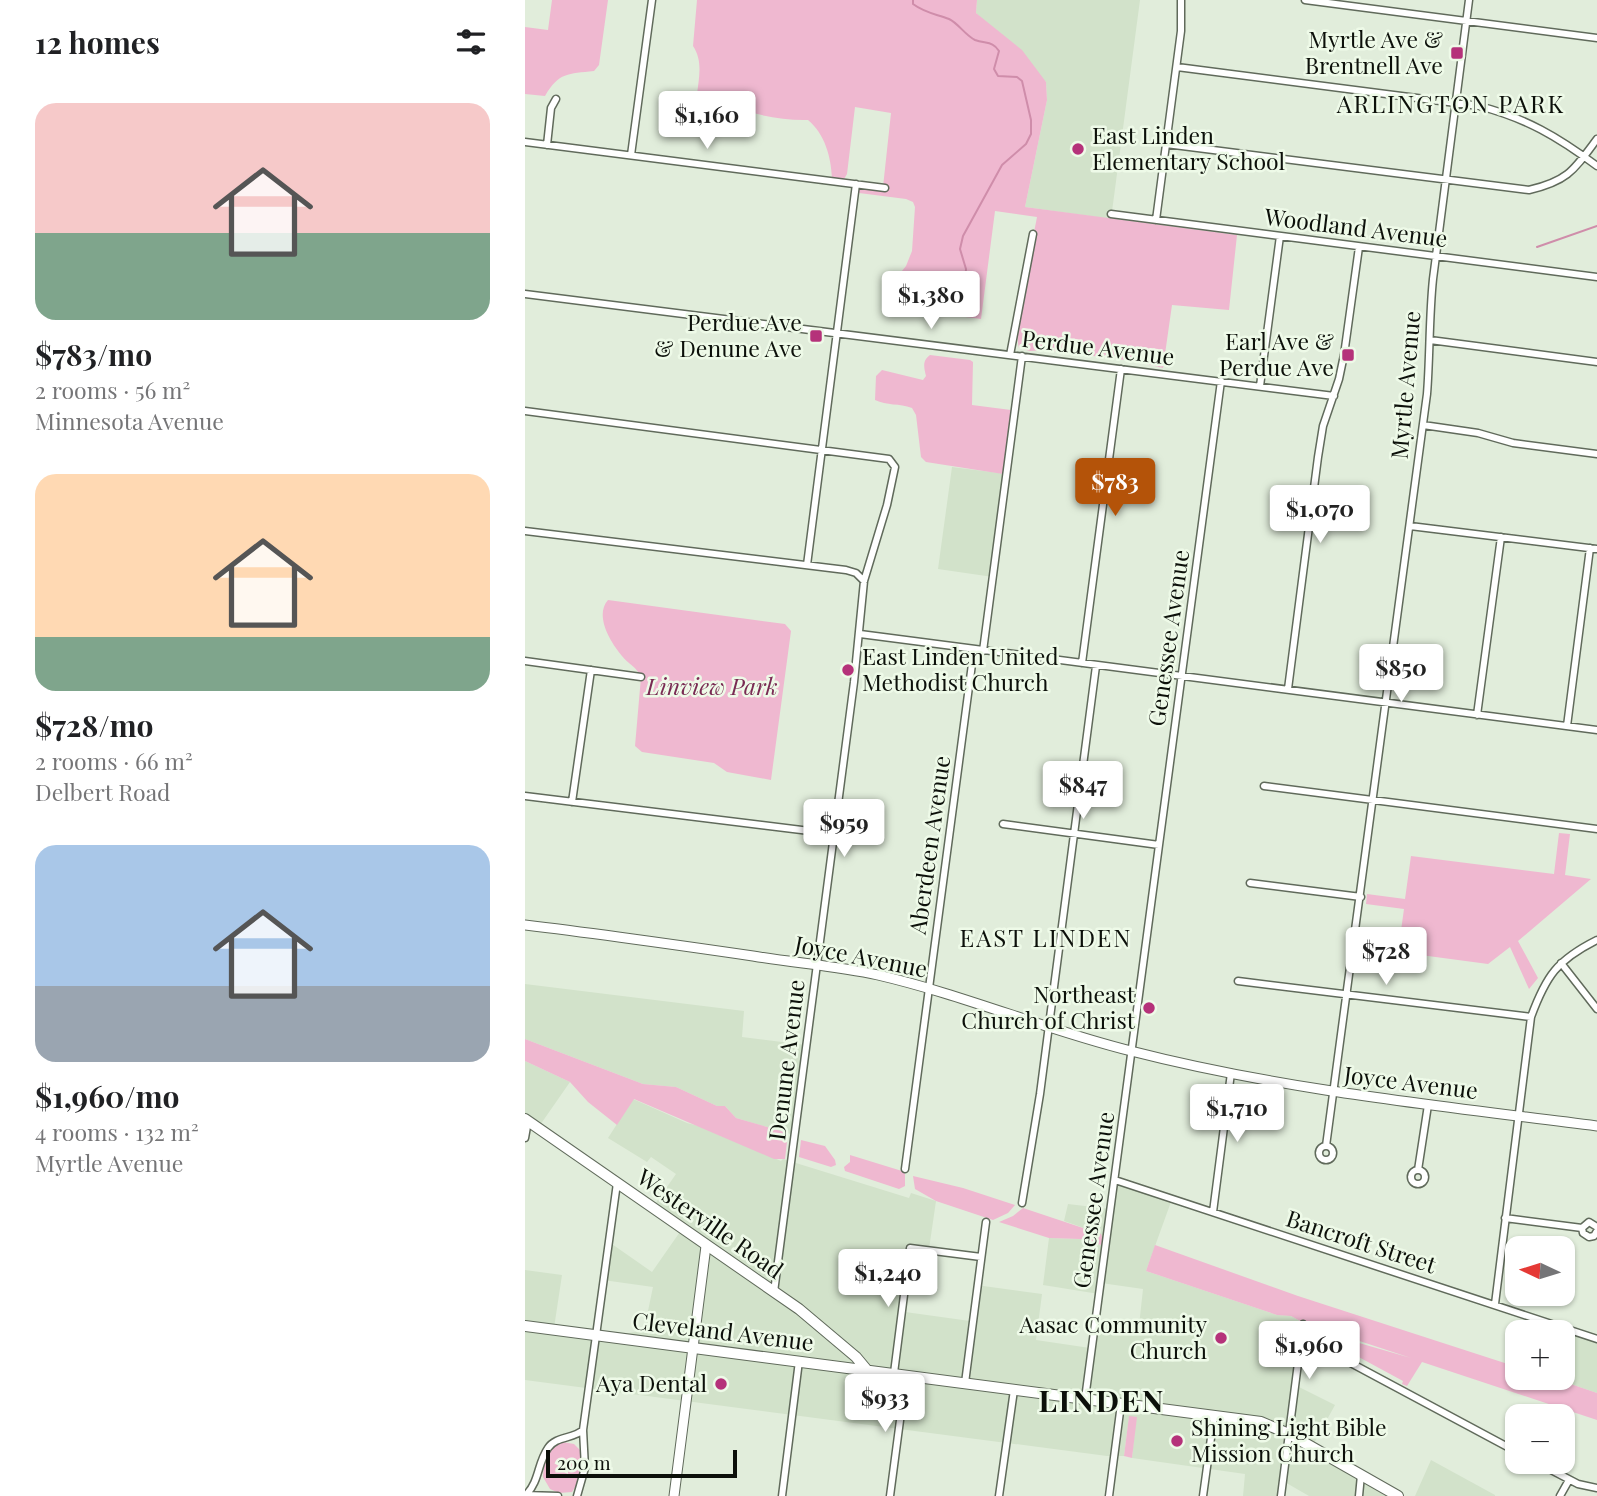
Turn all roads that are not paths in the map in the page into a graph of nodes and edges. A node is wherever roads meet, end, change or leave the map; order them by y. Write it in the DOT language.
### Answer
graph roads {
  1 [pos="652,0"];
  2 [pos="1181,0"];
  3 [pos="1305,0"];
  4 [pos="1469,0"];
  5 [pos="1467,21"];
  6 [pos="1597,38"];
  7 [pos="1177,67"];
  8 [pos="556,100"];
  9 [pos="1455,102"];
  10 [pos="1597,139"];
  11 [pos="525,142"];
  12 [pos="1167,144"];
  13 [pos="547,145"];
  14 [pos="631,155"];
  15 [pos="1584,156"];
  16 [pos="1597,166"];
  17 [pos="1446,181"];
  18 [pos="856,184"];
  19 [pos="885,188"];
  20 [pos="1111,214"];
  21 [pos="1156,220"];
  22 [pos="1033,234"];
  23 [pos="1280,236"];
  24 [pos="1359,247"];
  25 [pos="1436,256"];
  26 [pos="1597,278"];
  27 [pos="525,293"];
  28 [pos="837,333"];
  29 [pos="1430,340"];
  30 [pos="1010,355"];
  31 [pos="1022,356"];
  32 [pos="1597,362"];
  33 [pos="1121,369"];
  34 [pos="1221,381"];
  35 [pos="1260,386"];
  36 [pos="1334,396"];
  37 [pos="525,411"];
  38 [pos="1423,425"];
  39 [pos="821,450"];
  40 [pos="1597,454"];
  41 [pos="1410,526"];
  42 [pos="525,531"];
  43 [pos="1501,537"];
  44 [pos="1594,548"];
  45 [pos="807,565"];
  46 [pos="863,582"];
  47 [pos="860,634"];
  48 [pos="974,649"];
  49 [pos="983,650"];
  50 [pos="525,661"];
  51 [pos="1082,663"];
  52 [pos="1097,666"];
  53 [pos="591,670"];
  54 [pos="641,677"];
  55 [pos="1182,677"];
  56 [pos="1288,689"];
  57 [pos="1387,703"];
  58 [pos="1477,715"];
  59 [pos="1567,726"];
  60 [pos="1597,730"];
  61 [pos="1264,786"];
  62 [pos="525,796"];
  63 [pos="1374,801"];
  64 [pos="572,802"];
  65 [pos="1003,824"];
  66 [pos="1597,829"];
  67 [pos="1074,833"];
  68 [pos="834,834"];
  69 [pos="1159,845"];
  70 [pos="1250,883"];
  71 [pos="1361,897"];
  72 [pos="525,925"];
  73 [pos="1597,940"];
  74 [pos="1562,963"];
  75 [pos="817,965"];
  76 [pos="1238,981"];
  77 [pos="930,990"];
  78 [pos="1348,995"];
  79 [pos="1597,1009"];
  80 [pos="1531,1017"];
  81 [pos="1048,1026"];
  82 [pos="1131,1052"];
  83 [pos="1231,1073"];
  84 [pos="1335,1092"];
  85 [pos="1428,1105"];
  86 [pos="1518,1116"];
  87 [pos="527,1120"];
  88 [pos="1597,1126"];
  89 [pos="525,1138"];
  90 [pos="1327,1146"];
  91 [pos="905,1169"];
  92 [pos="1418,1170"];
  93 [pos="1115,1180"];
  94 [pos="617,1182"];
  95 [pos="1023,1203"];
  96 [pos="1213,1212"];
  97 [pos="1505,1218"];
  98 [pos="986,1222"];
  99 [pos="1583,1228"];
  100 [pos="1597,1229"];
  101 [pos="706,1246"];
  102 [pos="981,1256"];
  103 [pos="774,1292"];
  104 [pos="1495,1304"];
  105 [pos="1303,1324"];
  106 [pos="525,1326"];
  107 [pos="597,1336"];
  108 [pos="835,1339"];
  109 [pos="1597,1339"];
  110 [pos="1301,1340"];
  111 [pos="693,1349"];
  112 [pos="799,1361"];
  113 [pos="829,1365"];
  114 [pos="866,1369"];
  115 [pos="894,1373"];
  116 [pos="906,1375"];
  117 [pos="964,1383"];
  118 [pos="1014,1390"];
  119 [pos="1085,1399"];
  120 [pos="1121,1404"];
  121 [pos="1214,1416"];
  122 [pos="583,1430"];
  123 [pos="1289,1434"];
  124 [pos="1505,1446"];
  125 [pos="1558,1474"];
  126 [pos="1361,1475"];
  127 [pos="1569,1480"];
  128 [pos="1597,1488"];
  129 [pos="525,1495"];
  130 [pos="558,1496"];
  131 [pos="577,1496"];
  132 [pos="674,1496"];
  133 [pos="782,1496"];
  134 [pos="890,1496"];
  135 [pos="999,1496"];
  136 [pos="1109,1496"];
  137 [pos="1203,1496"];
  138 [pos="1281,1496"];
  139 [pos="1359,1496"];
  140 [pos="1398,1496"];
  141 [pos="1560,1496"];
  1 -- 14 [label="street"];
  2 -- 7 [label="street"];
  3 -- 5 [label="street"];
  4 -- 5 [label="street, Myrtle Avenue"];
  5 -- 6 [label="street"];
  5 -- 9 [label="street, Myrtle Avenue"];
  7 -- 9 [label="street"];
  7 -- 12 [label="street"];
  8 -- 13 [label="street"];
  9 -- 15 [label="street"];
  9 -- 17 [label="street, Myrtle Avenue"];
  10 -- 15 [label="street"];
  11 -- 13 [label="street"];
  12 -- 17 [label="street"];
  12 -- 21 [label="street"];
  13 -- 14 [label="street"];
  14 -- 18 [label="street"];
  15 -- 16 [label="street"];
  15 -- 17 [label="street"];
  17 -- 25 [label="street, Myrtle Avenue"];
  18 -- 19 [label="street"];
  18 -- 28 [label="street"];
  20 -- 21 [label="street, Woodland Avenue"];
  21 -- 23 [label="street, Woodland Avenue"];
  22 -- 30 [label="street"];
  23 -- 24 [label="street, Woodland Avenue"];
  23 -- 35 [label="street"];
  24 -- 25 [label="street, Woodland Avenue"];
  24 -- 36 [label="street"];
  25 -- 26 [label="street, Woodland Avenue"];
  25 -- 29 [label="street, Myrtle Avenue"];
  27 -- 28 [label="street, Perdue Avenue"];
  28 -- 30 [label="street, Perdue Avenue"];
  28 -- 39 [label="street"];
  29 -- 32 [label="street"];
  29 -- 38 [label="street, Myrtle Avenue"];
  30 -- 31 [label="street, Perdue Avenue"];
  31 -- 33 [label="street, Perdue Avenue"];
  31 -- 49 [label="street"];
  33 -- 34 [label="street, Perdue Avenue"];
  33 -- 51 [label="street"];
  34 -- 35 [label="street, Perdue Avenue"];
  34 -- 55 [label="street, Genessee Avenue"];
  35 -- 36 [label="street, Perdue Avenue"];
  36 -- 56 [label="street"];
  37 -- 39 [label="street"];
  38 -- 40 [label="street"];
  38 -- 41 [label="street, Myrtle Avenue"];
  39 -- 45 [label="street"];
  39 -- 46 [label="street, Denune Avenue"];
  41 -- 43 [label="street"];
  41 -- 57 [label="street, Myrtle Avenue"];
  42 -- 45 [label="street"];
  43 -- 44 [label="street"];
  43 -- 58 [label="street"];
  44 -- 59 [label="street"];
  45 -- 46 [label="street"];
  46 -- 47 [label="street, Denune Avenue"];
  47 -- 48 [label="street"];
  47 -- 68 [label="street, Denune Avenue"];
  48 -- 49 [label="street"];
  48 -- 77 [label="street, Aberdeen Avenue"];
  49 -- 51 [label="street"];
  50 -- 53 [label="street"];
  51 -- 52 [label="street"];
  52 -- 55 [label="street"];
  52 -- 67 [label="street"];
  53 -- 54 [label="street"];
  53 -- 64 [label="street"];
  55 -- 56 [label="street"];
  55 -- 69 [label="street, Genessee Avenue"];
  56 -- 57 [label="street"];
  57 -- 58 [label="street"];
  57 -- 63 [label="street, Myrtle Avenue"];
  58 -- 59 [label="street"];
  59 -- 60 [label="street"];
  61 -- 63 [label="street"];
  62 -- 64 [label="street"];
  63 -- 66 [label="street"];
  63 -- 71 [label="street, Myrtle Avenue"];
  64 -- 68 [label="street"];
  65 -- 67 [label="street"];
  67 -- 69 [label="street"];
  67 -- 81 [label="street"];
  68 -- 75 [label="street, Denune Avenue"];
  69 -- 82 [label="street, Genessee Avenue"];
  70 -- 71 [label="street"];
  71 -- 78 [label="street, Myrtle Avenue"];
  72 -- 75 [label="street, Joyce Avenue"];
  73 -- 74 [label="street"];
  74 -- 79 [label="street"];
  74 -- 80 [label="street"];
  75 -- 77 [label="street, Joyce Avenue"];
  75 -- 103 [label="street, Denune Avenue"];
  76 -- 78 [label="street"];
  77 -- 81 [label="street, Joyce Avenue"];
  77 -- 91 [label="street, Aberdeen Avenue"];
  78 -- 80 [label="street"];
  78 -- 84 [label="street, Myrtle Avenue"];
  80 -- 86 [label="street"];
  81 -- 82 [label="street, Joyce Avenue"];
  81 -- 95 [label="street"];
  82 -- 83 [label="street, Joyce Avenue"];
  82 -- 93 [label="street, Genessee Avenue"];
  83 -- 84 [label="street, Joyce Avenue"];
  83 -- 96 [label="street"];
  84 -- 85 [label="street, Joyce Avenue"];
  84 -- 90 [label="street, Myrtle Avenue"];
  85 -- 86 [label="street, Joyce Avenue"];
  85 -- 92 [label="street"];
  86 -- 88 [label="street, Joyce Avenue"];
  86 -- 97 [label="street"];
  87 -- 89 [label="street"];
  87 -- 94 [label="main road, Westerville Road"];
  93 -- 96 [label="street, Bancroft Street"];
  93 -- 119 [label="street, Genessee Avenue"];
  94 -- 101 [label="main road, Westerville Road"];
  94 -- 107 [label="street"];
  96 -- 104 [label="street, Bancroft Street"];
  97 -- 99 [label="street"];
  97 -- 104 [label="street"];
  98 -- 102 [label="street"];
  99 -- 100 [label="street"];
  99 -- 100 [label="street"];
  101 -- 103 [label="main road, Westerville Road"];
  101 -- 111 [label="street"];
  102 -- 115 [label="street"];
  102 -- 117 [label="street"];
  103 -- 108 [label="main road, Westerville Road"];
  104 -- 109 [label="street, Bancroft Street"];
  105 -- 110 [label="street"];
  106 -- 107 [label="main road, Cleveland Avenue"];
  107 -- 111 [label="main road, Cleveland Avenue"];
  107 -- 122 [label="street"];
  108 -- 113 [label="main road"];
  108 -- 114 [label="main road, Westerville Road"];
  110 -- 123 [label="street"];
  110 -- 124 [label="street"];
  111 -- 112 [label="main road, Cleveland Avenue"];
  111 -- 132 [label="street"];
  112 -- 113 [label="main road, Cleveland Avenue"];
  112 -- 133 [label="street"];
  113 -- 114 [label="main road, Cleveland Avenue"];
  114 -- 115 [label="main road, Cleveland Avenue"];
  115 -- 116 [label="main road, Cleveland Avenue"];
  116 -- 117 [label="main road, Cleveland Avenue"];
  116 -- 134 [label="street"];
  117 -- 118 [label="main road, Cleveland Avenue"];
  118 -- 119 [label="main road, Cleveland Avenue"];
  118 -- 135 [label="street"];
  119 -- 120 [label="main road, Cleveland Avenue"];
  120 -- 121 [label="main road, Cleveland Avenue"];
  120 -- 136 [label="street"];
  121 -- 123 [label="main road, Cleveland Avenue"];
  121 -- 137 [label="street"];
  122 -- 129 [label="street"];
  122 -- 131 [label="street"];
  123 -- 126 [label="main road, Cleveland Avenue"];
  123 -- 138 [label="street"];
  125 -- 127 [label="street"];
  126 -- 139 [label="street"];
  126 -- 140 [label="main road, Cleveland Avenue"];
  127 -- 128 [label="street"];
  127 -- 141 [label="street"];
  129 -- 130 [label="street"];
}
